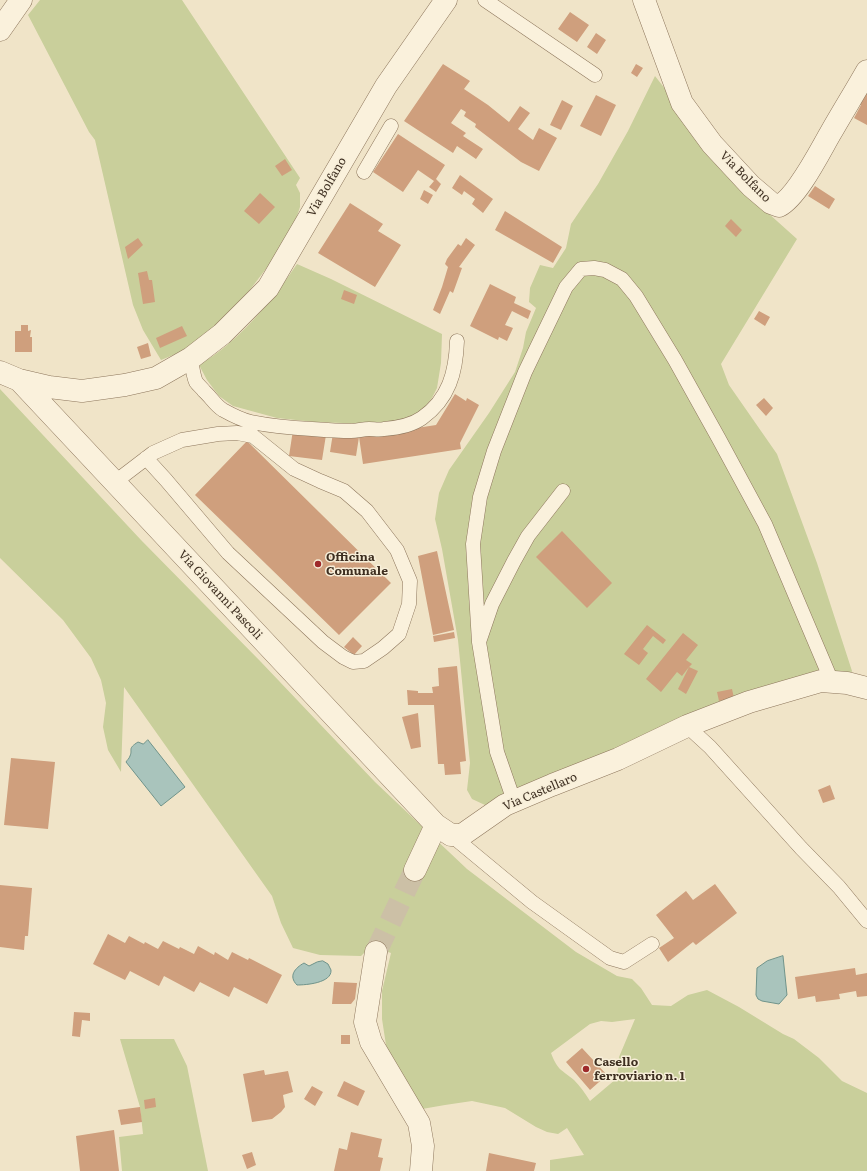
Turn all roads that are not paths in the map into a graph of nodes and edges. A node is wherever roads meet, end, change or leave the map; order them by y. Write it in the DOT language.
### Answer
graph roads {
  1 [pos="21,0"];
  2 [pos="446,0"];
  3 [pos="485,0"];
  4 [pos="644,0"];
  5 [pos="3,17"];
  6 [pos="867,71"];
  7 [pos="595,75"];
  8 [pos="391,126"];
  9 [pos="357,136"];
  10 [pos="378,149"];
  11 [pos="364,172"];
  12 [pos="457,341"];
  13 [pos="191,358"];
  14 [pos="10,376"];
  15 [pos="146,458"];
  16 [pos="115,482"];
  17 [pos="563,491"];
  18 [pos="479,642"];
  19 [pos="832,682"];
  20 [pos="867,688"];
  21 [pos="687,726"];
  22 [pos="514,801"];
  23 [pos="443,830"];
  24 [pos="415,870"];
  25 [pos="867,922"];
  26 [pos="652,944"];
  27 [pos="376,952"];
  28 [pos="421,1171"];
  1 -- 5 [label="street"];
  2 -- 9 [label="street, Via Bolfano"];
  3 -- 7 [label="lane"];
  4 -- 6 [label="street, Via Bolfano"];
  8 -- 10 [label="lane"];
  9 -- 10 [label="lane"];
  9 -- 13 [label="street, Via Bolfano"];
  10 -- 11 [label="lane"];
  12 -- 13 [label="lane"];
  13 -- 14 [label="street, Via Bolfano"];
  14 -- 16 [label="street, Via Giovanni Pascoli"];
  15 -- 15 [label="lane"];
  15 -- 16 [label="lane"];
  16 -- 23 [label="street, Via Giovanni Pascoli"];
  17 -- 18 [label="lane"];
  18 -- 19 [label="lane"];
  18 -- 22 [label="lane"];
  19 -- 20 [label="street, Via Castellaro"];
  19 -- 21 [label="street, Via Castellaro"];
  21 -- 22 [label="street, Via Castellaro"];
  21 -- 25 [label="lane"];
  22 -- 23 [label="street, Via Castellaro"];
  23 -- 24 [label="street"];
  23 -- 26 [label="lane"];
  27 -- 28 [label="street"];
}
